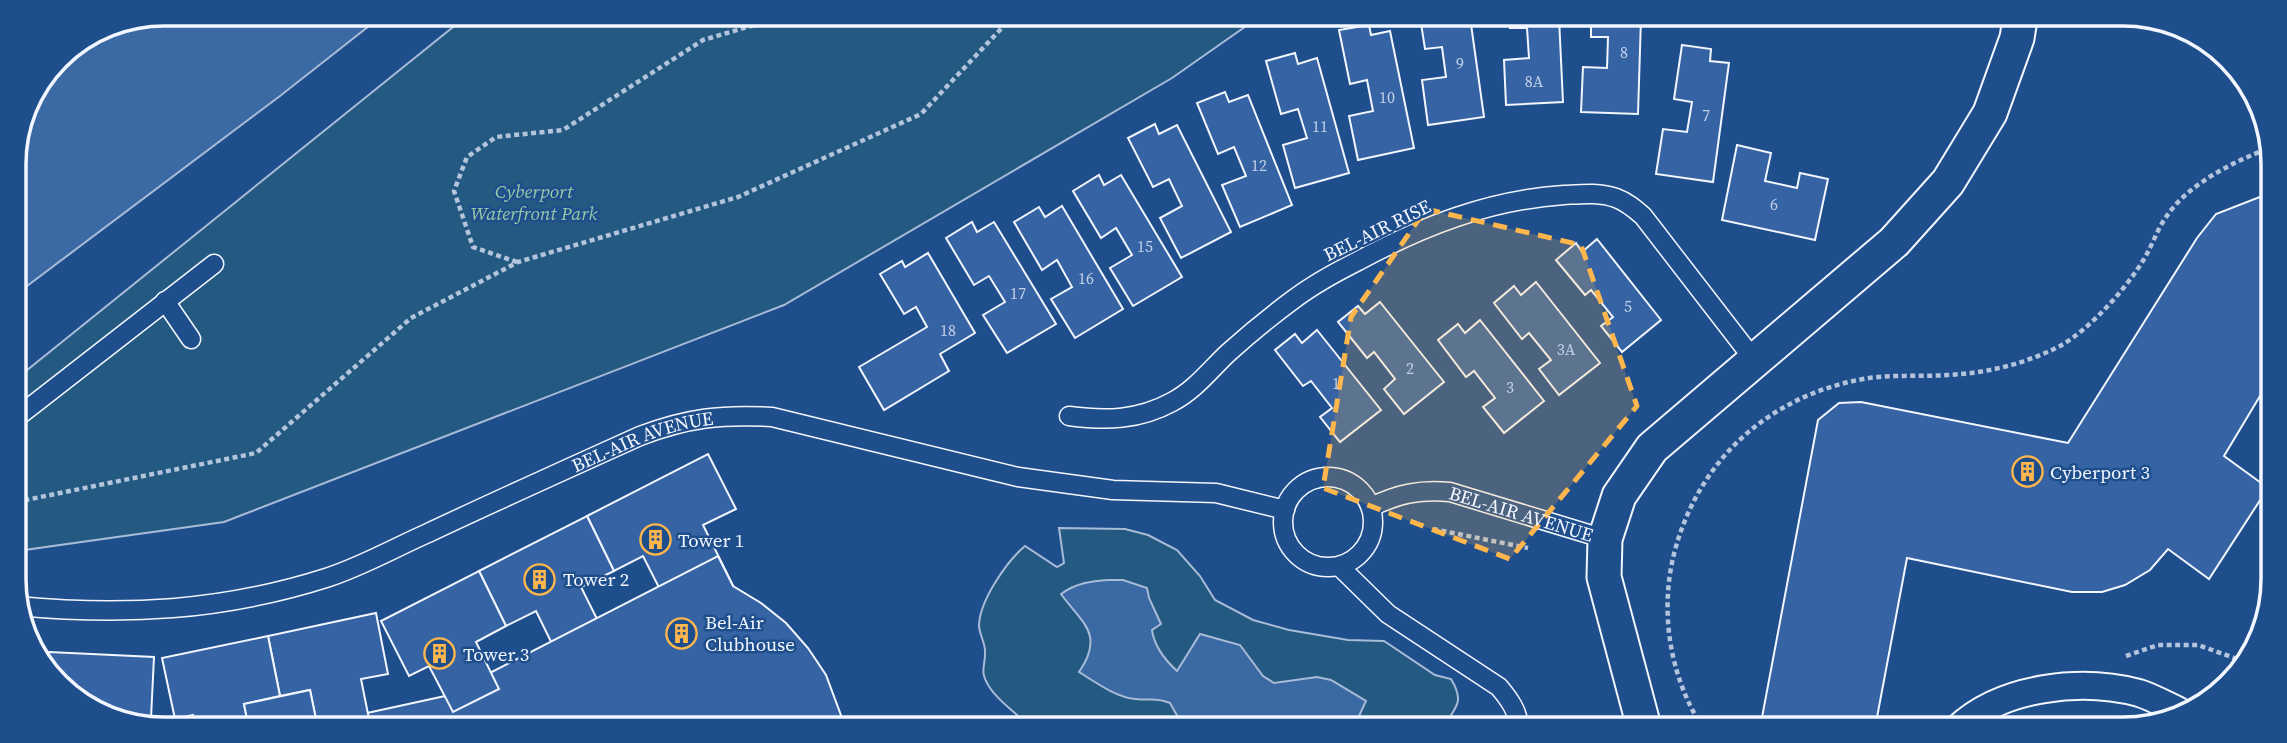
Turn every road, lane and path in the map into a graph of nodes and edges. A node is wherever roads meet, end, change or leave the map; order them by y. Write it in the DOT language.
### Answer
graph roads {
  1 [pos="2019,26"];
  2 [pos="748,27"];
  3 [pos="1003,27"];
  4 [pos="2260,152"];
  5 [pos="518,262"];
  6 [pos="214,264"];
  7 [pos="165,301"];
  8 [pos="191,339"];
  9 [pos="1755,361"];
  10 [pos="26,410"];
  11 [pos="1069,416"];
  12 [pos="26,500"];
  13 [pos="1371,507"];
  14 [pos="1285,510"];
  15 [pos="1433,529"];
  16 [pos="1605,539"];
  17 [pos="1540,551"];
  18 [pos="1340,567"];
  19 [pos="29,607"];
  20 [pos="2235,658"];
  21 [pos="2089,685"];
  22 [pos="2171,707"];
  23 [pos="1517,716"];
  24 [pos="1641,716"];
  25 [pos="1696,716"];
  26 [pos="1977,716"];
  1 -- 9 [label="street"];
  2 -- 5 [label="path"];
  3 -- 5 [label="path"];
  4 -- 25 [label="path"];
  5 -- 12 [label="path"];
  6 -- 7 [label="lane"];
  7 -- 8 [label="lane"];
  7 -- 10 [label="lane"];
  9 -- 11 [label="lane, BEL-AIR RISE"];
  9 -- 16 [label="street"];
  13 -- 14 [label="lane"];
  13 -- 16 [label="lane, BEL-AIR AVENUE"];
  13 -- 18 [label="lane"];
  14 -- 18 [label="lane"];
  14 -- 19 [label="lane, BEL-AIR AVENUE"];
  15 -- 17 [label="path"];
  16 -- 24 [label="street, BEL-AIR AVENUE"];
  18 -- 23 [label="lane"];
  20 -- 21 [label="path"];
  21 -- 22 [label="street"];
  21 -- 26 [label="street"];
}
